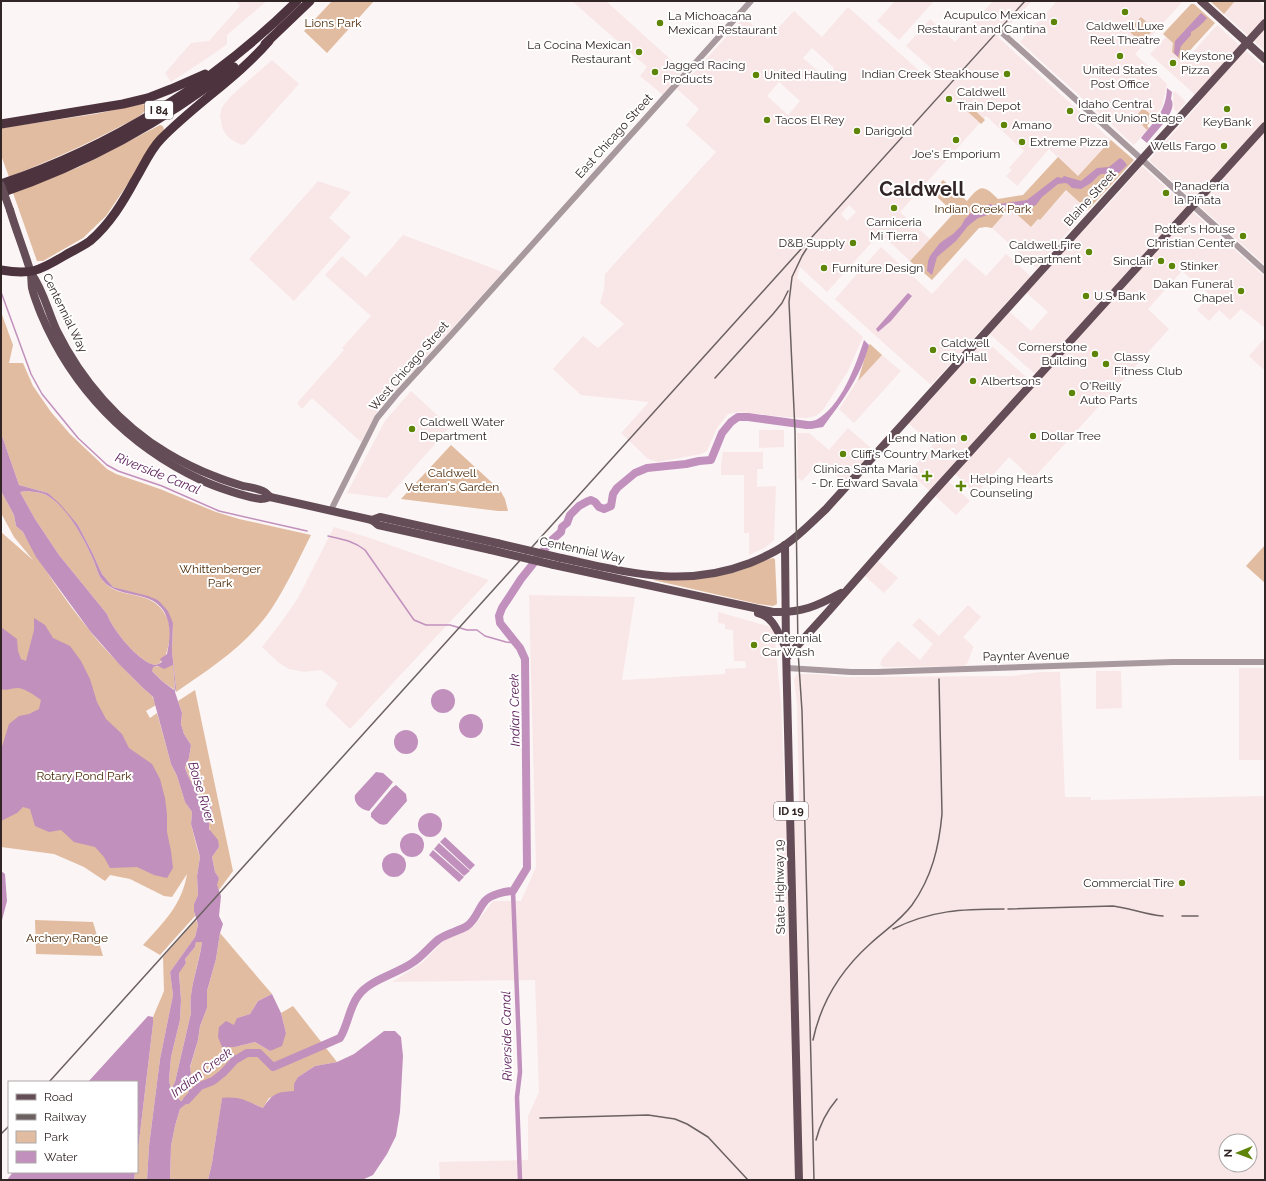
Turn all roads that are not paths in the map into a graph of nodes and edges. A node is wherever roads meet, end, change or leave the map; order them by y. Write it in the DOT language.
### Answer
graph roads {
  1 [pos="297,1"];
  2 [pos="310,1"];
  3 [pos="751,1"];
  4 [pos="1201,1"];
  5 [pos="1265,23"];
  6 [pos="998,30"];
  7 [pos="269,41"];
  8 [pos="1247,43"];
  9 [pos="1265,59"];
  10 [pos="220,68"];
  11 [pos="1,124"];
  12 [pos="1265,126"];
  13 [pos="1141,160"];
  14 [pos="1,185"];
  15 [pos="1,193"];
  16 [pos="1192,206"];
  17 [pos="526,251"];
  18 [pos="5,271"];
  19 [pos="1265,271"];
  20 [pos="31,272"];
  21 [pos="331,510"];
  22 [pos="372,520"];
  23 [pos="785,545"];
  24 [pos="673,590"];
  25 [pos="846,591"];
  26 [pos="786,612"];
  27 [pos="786,649"];
  28 [pos="787,657"];
  29 [pos="1265,662"];
  30 [pos="787,668"];
  31 [pos="799,1180"];
  1 -- 10 [label="highway, I 84"];
  2 -- 7 [label="highway, I 84"];
  3 -- 17 [label="street, East Chicago Street"];
  4 -- 8 [label="main road"];
  5 -- 8 [label="main road, Blaine Street"];
  6 -- 13 [label="street"];
  7 -- 15 [label="highway, I 84"];
  7 -- 20 [label="highway"];
  8 -- 9 [label="main road"];
  8 -- 13 [label="main road, Blaine Street"];
  10 -- 11 [label="highway"];
  10 -- 14 [label="highway, I 84"];
  12 -- 16 [label="main road"];
  13 -- 16 [label="street"];
  13 -- 23 [label="main road, Blaine Street"];
  14 -- 20 [label="main road, Centennial Way, bridge"];
  16 -- 19 [label="street"];
  16 -- 25 [label="main road"];
  17 -- 21 [label="street, West Chicago Street"];
  18 -- 20 [label="highway"];
  20 -- 21 [label="main road, Centennial Way"];
  21 -- 22 [label="main road, Centennial Way"];
  22 -- 23 [label="main road, Centennial Way, bridge"];
  22 -- 24 [label="main road, Centennial Way, bridge"];
  23 -- 26 [label="main road, State Highway 19 / ID 19"];
  24 -- 26 [label="main road, Centennial Way"];
  24 -- 27 [label="main road"];
  25 -- 26 [label="main road, Centennial Way"];
  25 -- 28 [label="main road"];
  26 -- 27 [label="main road, State Highway 19 / ID 19"];
  27 -- 28 [label="main road, State Highway 19 / ID 19"];
  28 -- 30 [label="main road, State Highway 19 / ID 19"];
  29 -- 30 [label="street, Paynter Avenue"];
  30 -- 31 [label="main road, State Highway 19 / ID 19"];
}
